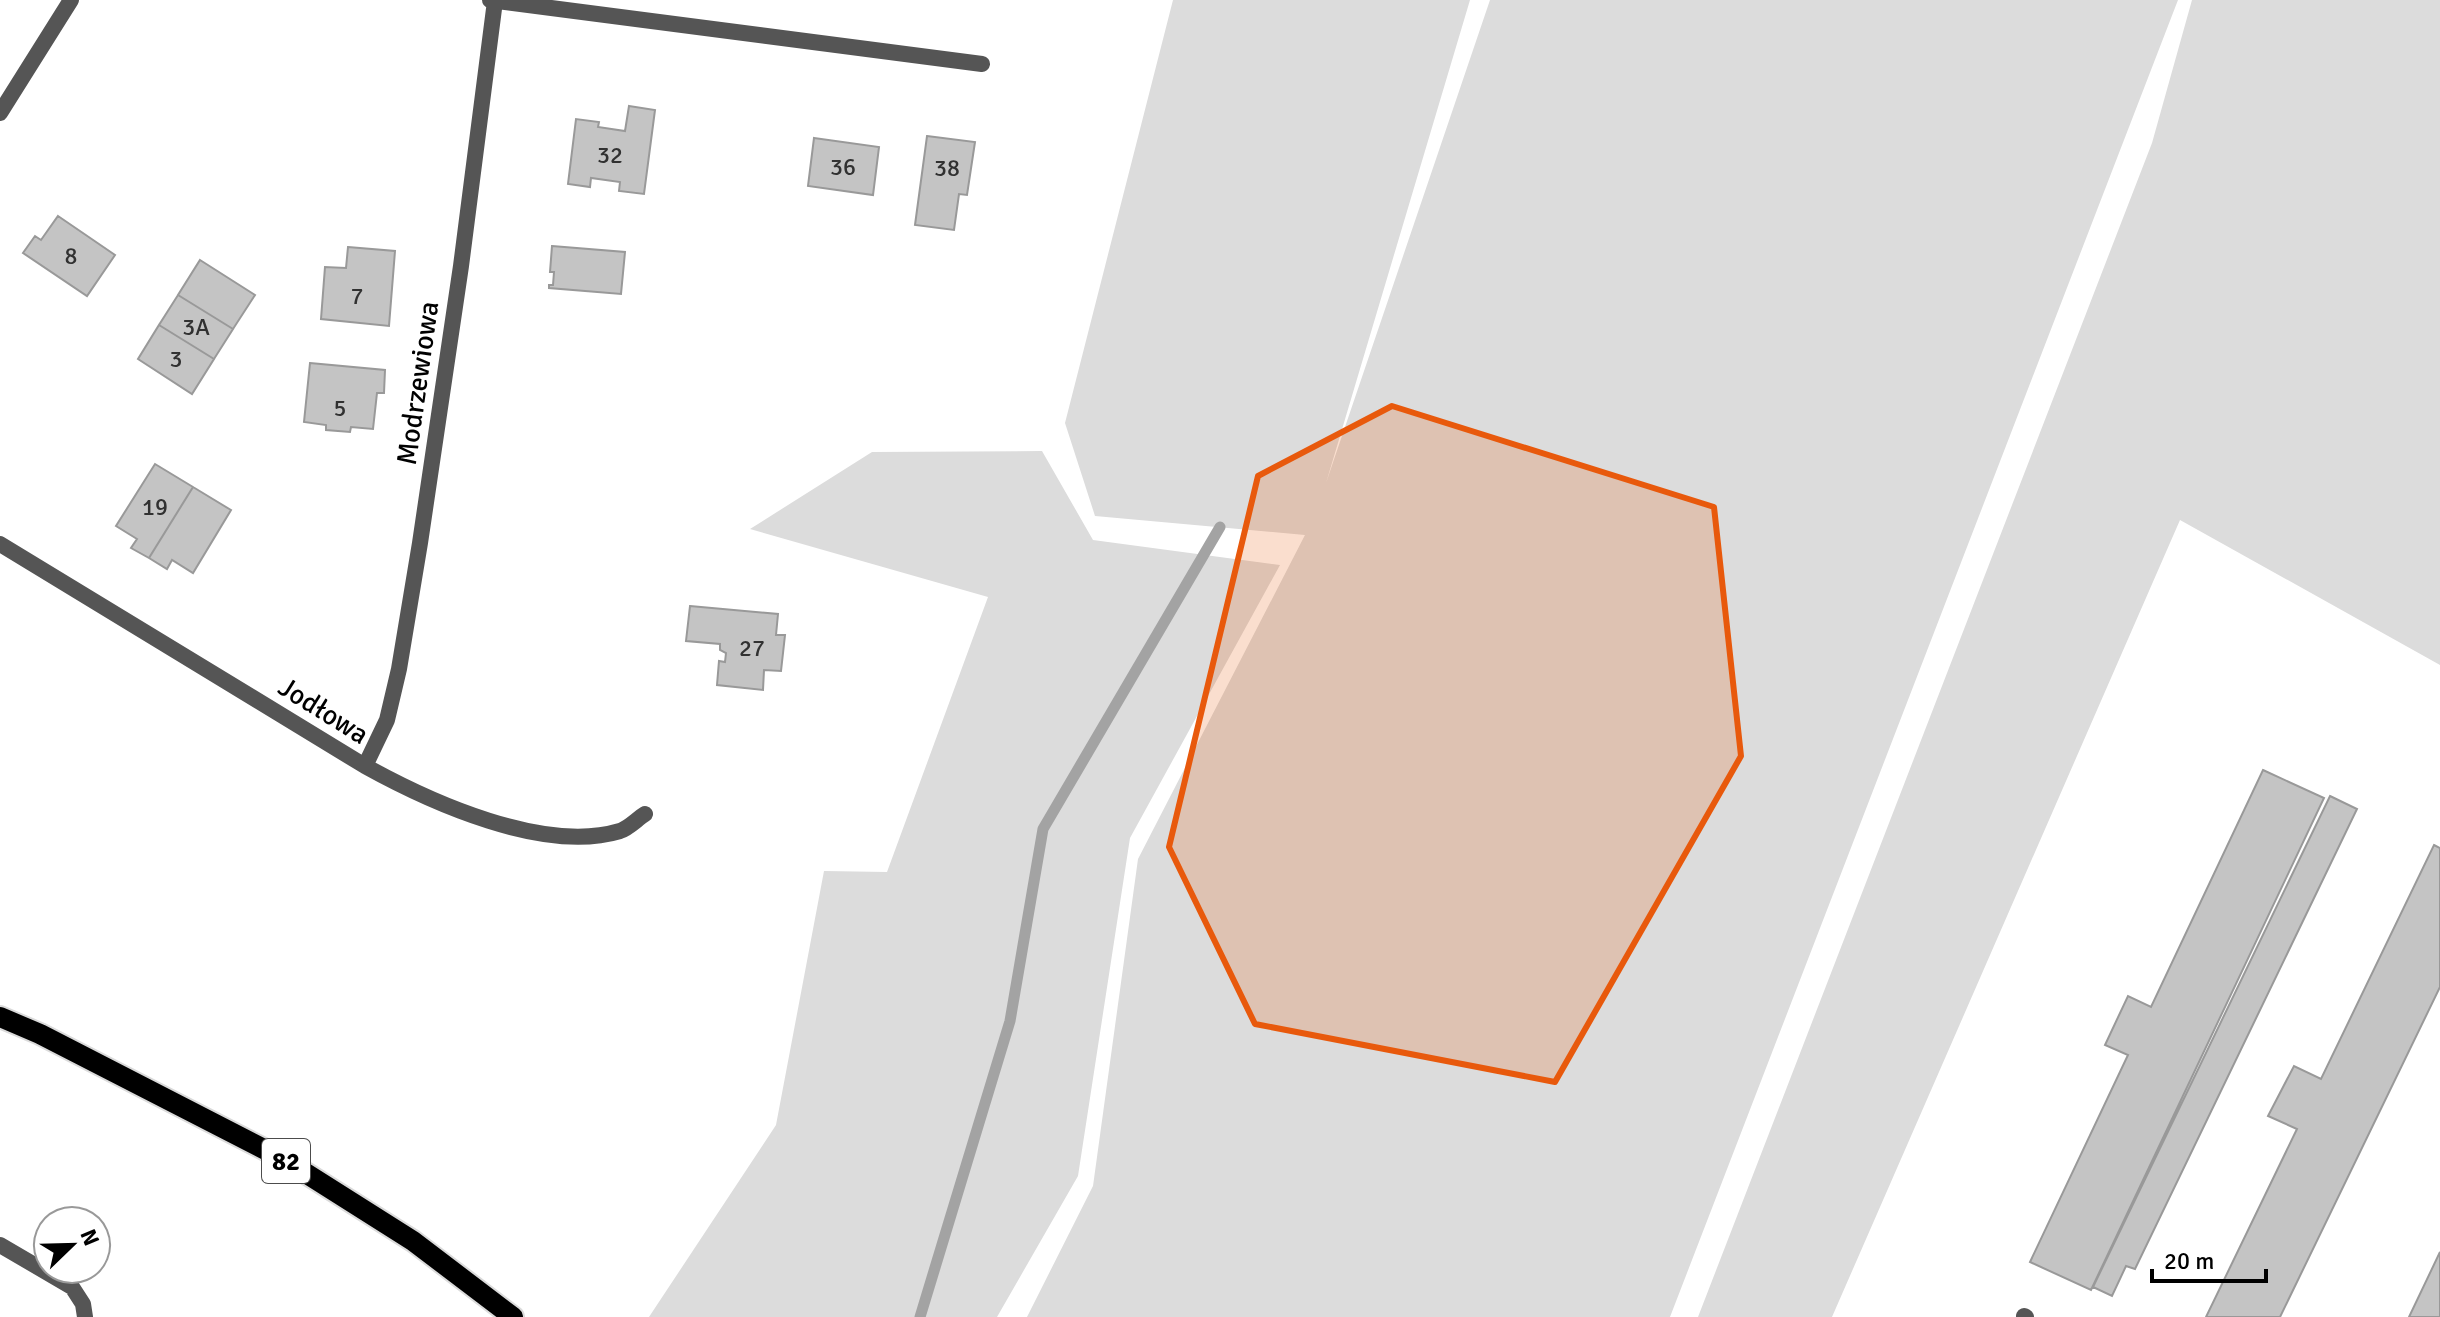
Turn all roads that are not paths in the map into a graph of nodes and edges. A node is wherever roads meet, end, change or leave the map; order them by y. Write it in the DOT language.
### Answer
graph roads {
  1 [pos="71,0"];
  2 [pos="492,0"];
  3 [pos="982,64"];
  4 [pos="0,113"];
  5 [pos="0,544"];
  6 [pos="365,766"];
  7 [pos="645,814"];
  8 [pos="0,1008"];
  9 [pos="0,1017"];
  10 [pos="40,1034"];
  11 [pos="0,1245"];
  12 [pos="85,1317"];
  13 [pos="513,1317"];
  1 -- 4 [label="street"];
  2 -- 3 [label="street"];
  2 -- 6 [label="street, Modrzewiowa"];
  5 -- 6 [label="street, Jodłowa"];
  6 -- 7 [label="street, Jodłowa"];
  8 -- 10 [label="main road, 82"];
  9 -- 10 [label="main road, 82"];
  10 -- 13 [label="main road, 82"];
  11 -- 12 [label="street"];
}
